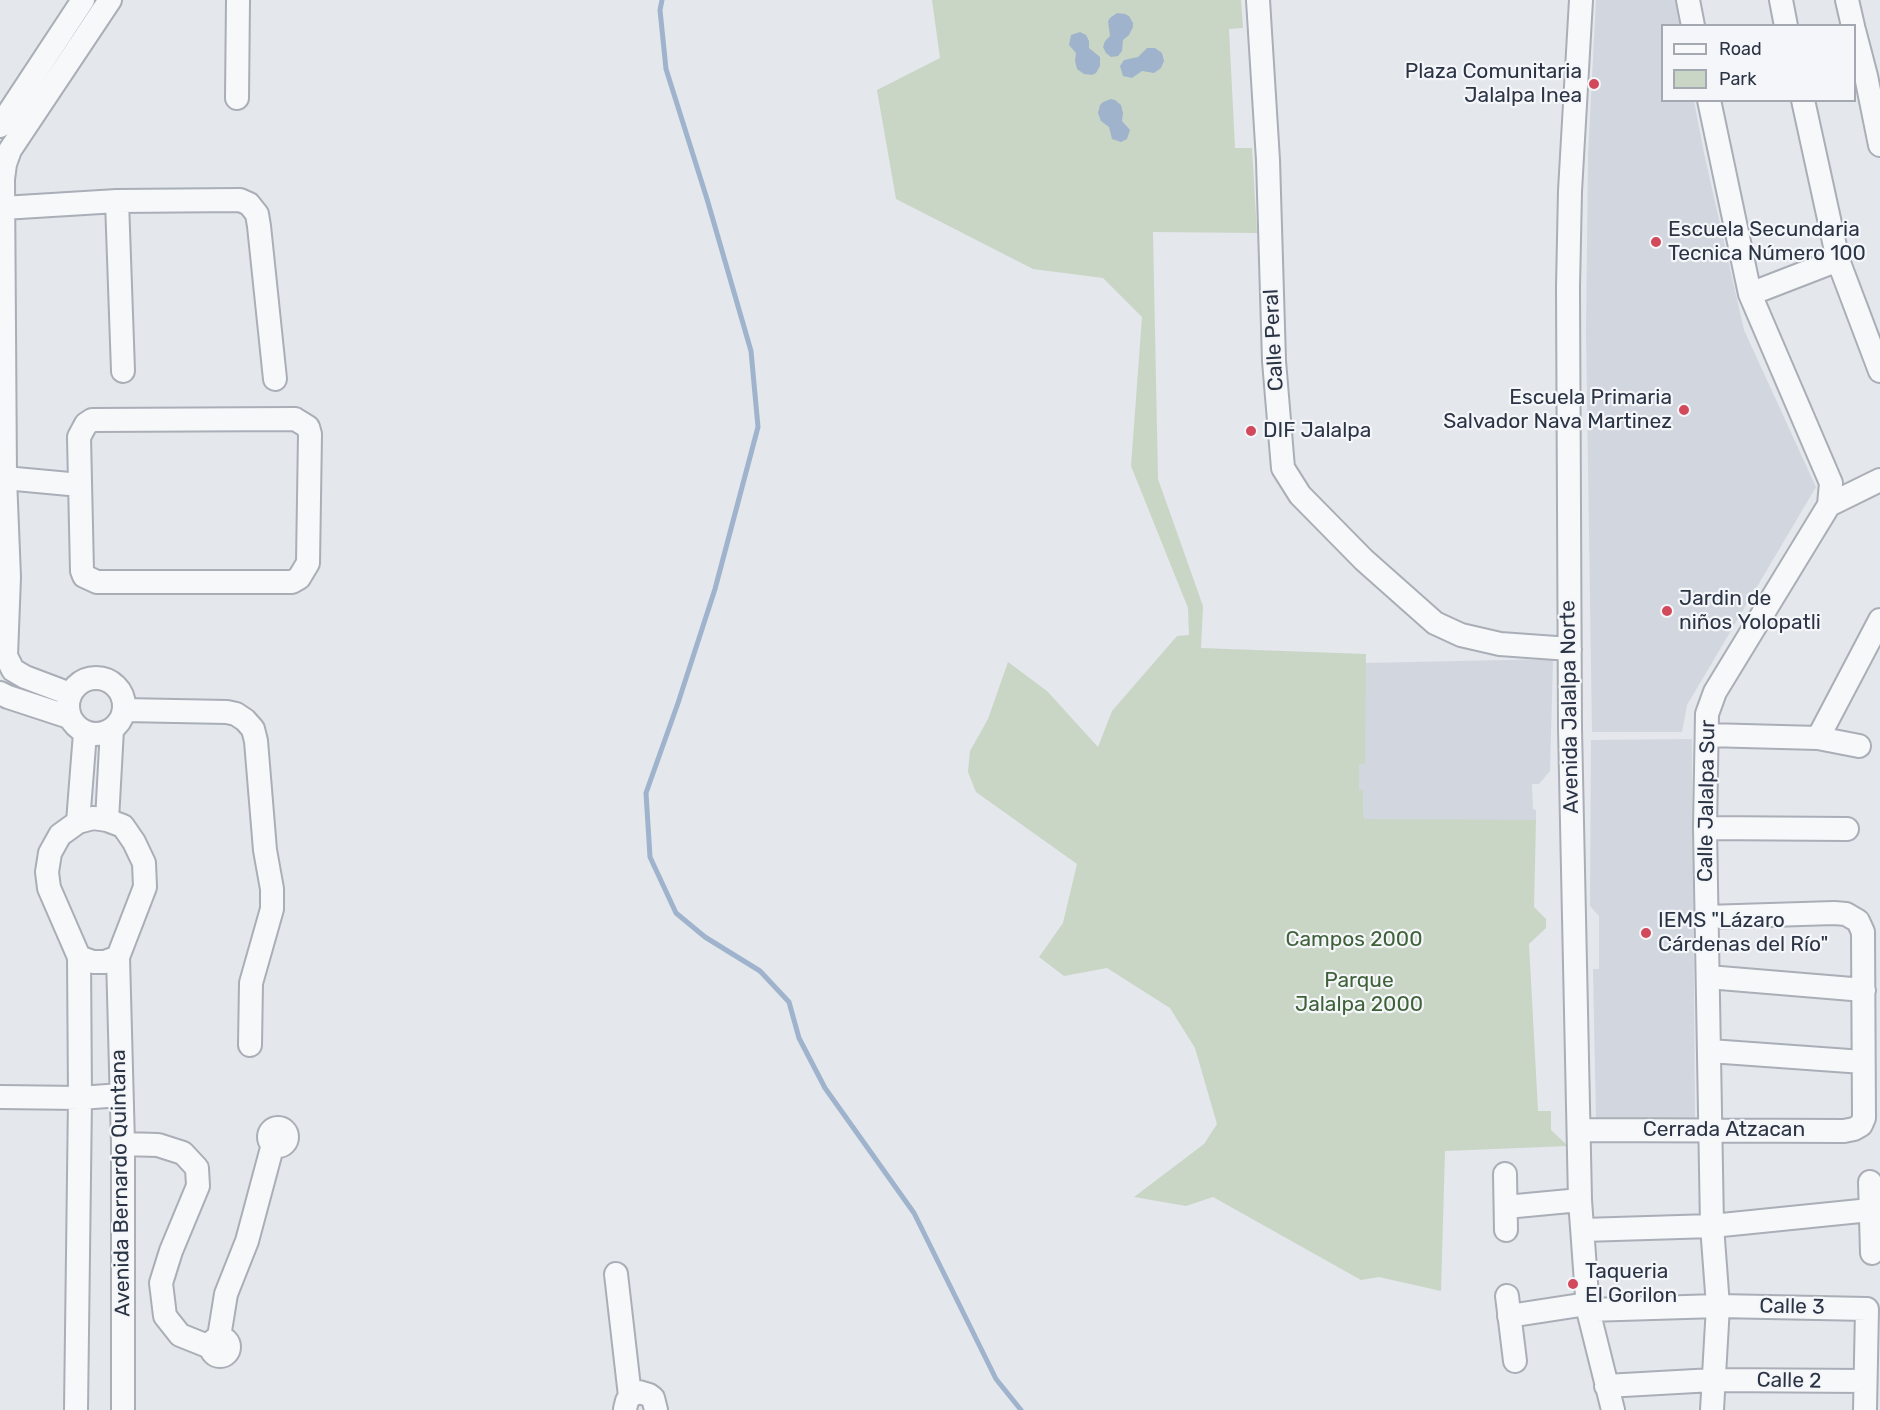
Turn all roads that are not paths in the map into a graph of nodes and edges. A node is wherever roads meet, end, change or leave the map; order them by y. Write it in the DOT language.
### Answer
graph roads {
  1 [pos="83,0"];
  2 [pos="110,0"];
  3 [pos="238,0"];
  4 [pos="1258,0"];
  5 [pos="1581,0"];
  6 [pos="1688,0"];
  7 [pos="1781,0"];
  8 [pos="1847,0"];
  9 [pos="1693,24"];
  10 [pos="1786,24"];
  11 [pos="1853,24"];
  12 [pos="1856,38"];
  13 [pos="237,98"];
  14 [pos="1709,102"];
  15 [pos="1803,102"];
  16 [pos="0,126"];
  17 [pos="1880,145"];
  18 [pos="117,201"];
  19 [pos="2,209"];
  20 [pos="1838,260"];
  21 [pos="1750,294"];
  22 [pos="123,371"];
  23 [pos="1880,371"];
  24 [pos="275,379"];
  25 [pos="3,477"];
  26 [pos="1880,480"];
  27 [pos="80,484"];
  28 [pos="1829,505"];
  29 [pos="1880,620"];
  30 [pos="1569,649"];
  31 [pos="25,677"];
  32 [pos="0,691"];
  33 [pos="70,694"];
  34 [pos="124,710"];
  35 [pos="69,717"];
  36 [pos="112,729"];
  37 [pos="85,733"];
  38 [pos="1707,735"];
  39 [pos="1818,738"];
  40 [pos="1859,746"];
  41 [pos="107,820"];
  42 [pos="78,822"];
  43 [pos="1705,828"];
  44 [pos="1847,829"];
  45 [pos="1706,917"];
  46 [pos="79,957"];
  47 [pos="118,957"];
  48 [pos="1708,976"];
  49 [pos="1864,990"];
  50 [pos="250,1045"];
  51 [pos="1710,1051"];
  52 [pos="1863,1062"];
  53 [pos="121,1095"];
  54 [pos="0,1096"];
  55 [pos="80,1098"];
  56 [pos="1579,1130"];
  57 [pos="1710,1131"];
  58 [pos="123,1144"];
  59 [pos="273,1144"];
  60 [pos="1505,1174"];
  61 [pos="1870,1182"];
  62 [pos="1580,1200"];
  63 [pos="1506,1207"];
  64 [pos="1870,1210"];
  65 [pos="1712,1226"];
  66 [pos="1506,1230"];
  67 [pos="1582,1230"];
  68 [pos="1872,1253"];
  69 [pos="616,1275"];
  70 [pos="1718,1306"];
  71 [pos="1587,1307"];
  72 [pos="1515,1361"];
  73 [pos="1713,1380"];
  74 [pos="1865,1381"];
  75 [pos="628,1403"];
  76 [pos="1610,1403"];
  77 [pos="76,1410"];
  78 [pos="123,1410"];
  79 [pos="656,1410"];
  80 [pos="1712,1410"];
  81 [pos="1866,1410"];
  1 -- 16 [label="street"];
  2 -- 19 [label="street"];
  3 -- 13 [label="street"];
  4 -- 30 [label="street, Calle Peral"];
  5 -- 30 [label="street, Avenida Jalalpa Norte"];
  6 -- 9 [label="street"];
  7 -- 10 [label="street"];
  8 -- 11 [label="street"];
  12 -- 17 [label="street"];
  14 -- 21 [label="street"];
  15 -- 20 [label="street"];
  18 -- 19 [label="street"];
  18 -- 22 [label="street"];
  18 -- 24 [label="street"];
  19 -- 25 [label="street"];
  20 -- 21 [label="street"];
  20 -- 23 [label="street"];
  21 -- 28 [label="street"];
  25 -- 27 [label="street"];
  25 -- 31 [label="street"];
  26 -- 28 [label="street"];
  27 -- 27 [label="street"];
  28 -- 38 [label="street, Calle Jalalpa Sur"];
  29 -- 39 [label="street"];
  30 -- 56 [label="street, Avenida Jalalpa Norte"];
  31 -- 32 [label="street"];
  31 -- 33 [label="street"];
  32 -- 35 [label="street"];
  33 -- 34 [label="street"];
  33 -- 35 [label="street"];
  34 -- 36 [label="street"];
  34 -- 50 [label="street"];
  35 -- 37 [label="street"];
  36 -- 37 [label="street"];
  36 -- 41 [label="street"];
  37 -- 42 [label="street"];
  38 -- 39 [label="street"];
  38 -- 43 [label="street, Calle Jalalpa Sur"];
  39 -- 40 [label="street"];
  41 -- 42 [label="street"];
  41 -- 47 [label="street, Avenida Bernardo Quintana"];
  42 -- 46 [label="street, Avenida Bernardo Quintana"];
  43 -- 44 [label="street"];
  43 -- 45 [label="street, Calle Jalalpa Sur"];
  45 -- 48 [label="street, Calle Jalalpa Sur"];
  45 -- 49 [label="street"];
  46 -- 47 [label="street"];
  46 -- 55 [label="street, Avenida Bernardo Quintana"];
  47 -- 53 [label="street, Avenida Bernardo Quintana"];
  48 -- 49 [label="street"];
  48 -- 51 [label="street, Calle Jalalpa Sur"];
  49 -- 52 [label="street"];
  51 -- 52 [label="street"];
  51 -- 57 [label="street, Calle Jalalpa Sur"];
  52 -- 57 [label="street, Cerrada Atzacan"];
  53 -- 55 [label="street"];
  53 -- 58 [label="street, Avenida Bernardo Quintana"];
  54 -- 55 [label="street"];
  55 -- 77 [label="street, Avenida Bernardo Quintana"];
  56 -- 57 [label="street, Cerrada Atzacan"];
  56 -- 62 [label="street, Avenida Jalalpa Norte"];
  57 -- 65 [label="street, Calle Jalalpa Sur"];
  58 -- 59 [label="street"];
  58 -- 78 [label="street, Avenida Bernardo Quintana"];
  60 -- 63 [label="street"];
  61 -- 64 [label="street"];
  62 -- 63 [label="street"];
  62 -- 67 [label="street, Avenida Jalalpa Norte"];
  63 -- 66 [label="street"];
  64 -- 65 [label="street"];
  64 -- 68 [label="street"];
  65 -- 67 [label="street"];
  65 -- 70 [label="street, Calle Jalalpa Sur"];
  67 -- 71 [label="street, Avenida Jalalpa Norte"];
  69 -- 75 [label="street"];
  70 -- 71 [label="street, Calle 3"];
  70 -- 73 [label="street, Calle Jalalpa Sur"];
  70 -- 74 [label="street, Calle 3"];
  71 -- 72 [label="street, Calle 3"];
  71 -- 76 [label="street, Avenida Jalalpa Norte"];
  73 -- 74 [label="street, Calle 2"];
  73 -- 76 [label="street, Calle 2"];
  73 -- 80 [label="street, Calle Jalalpa Sur"];
  74 -- 81 [label="street"];
  75 -- 79 [label="street"];
}
